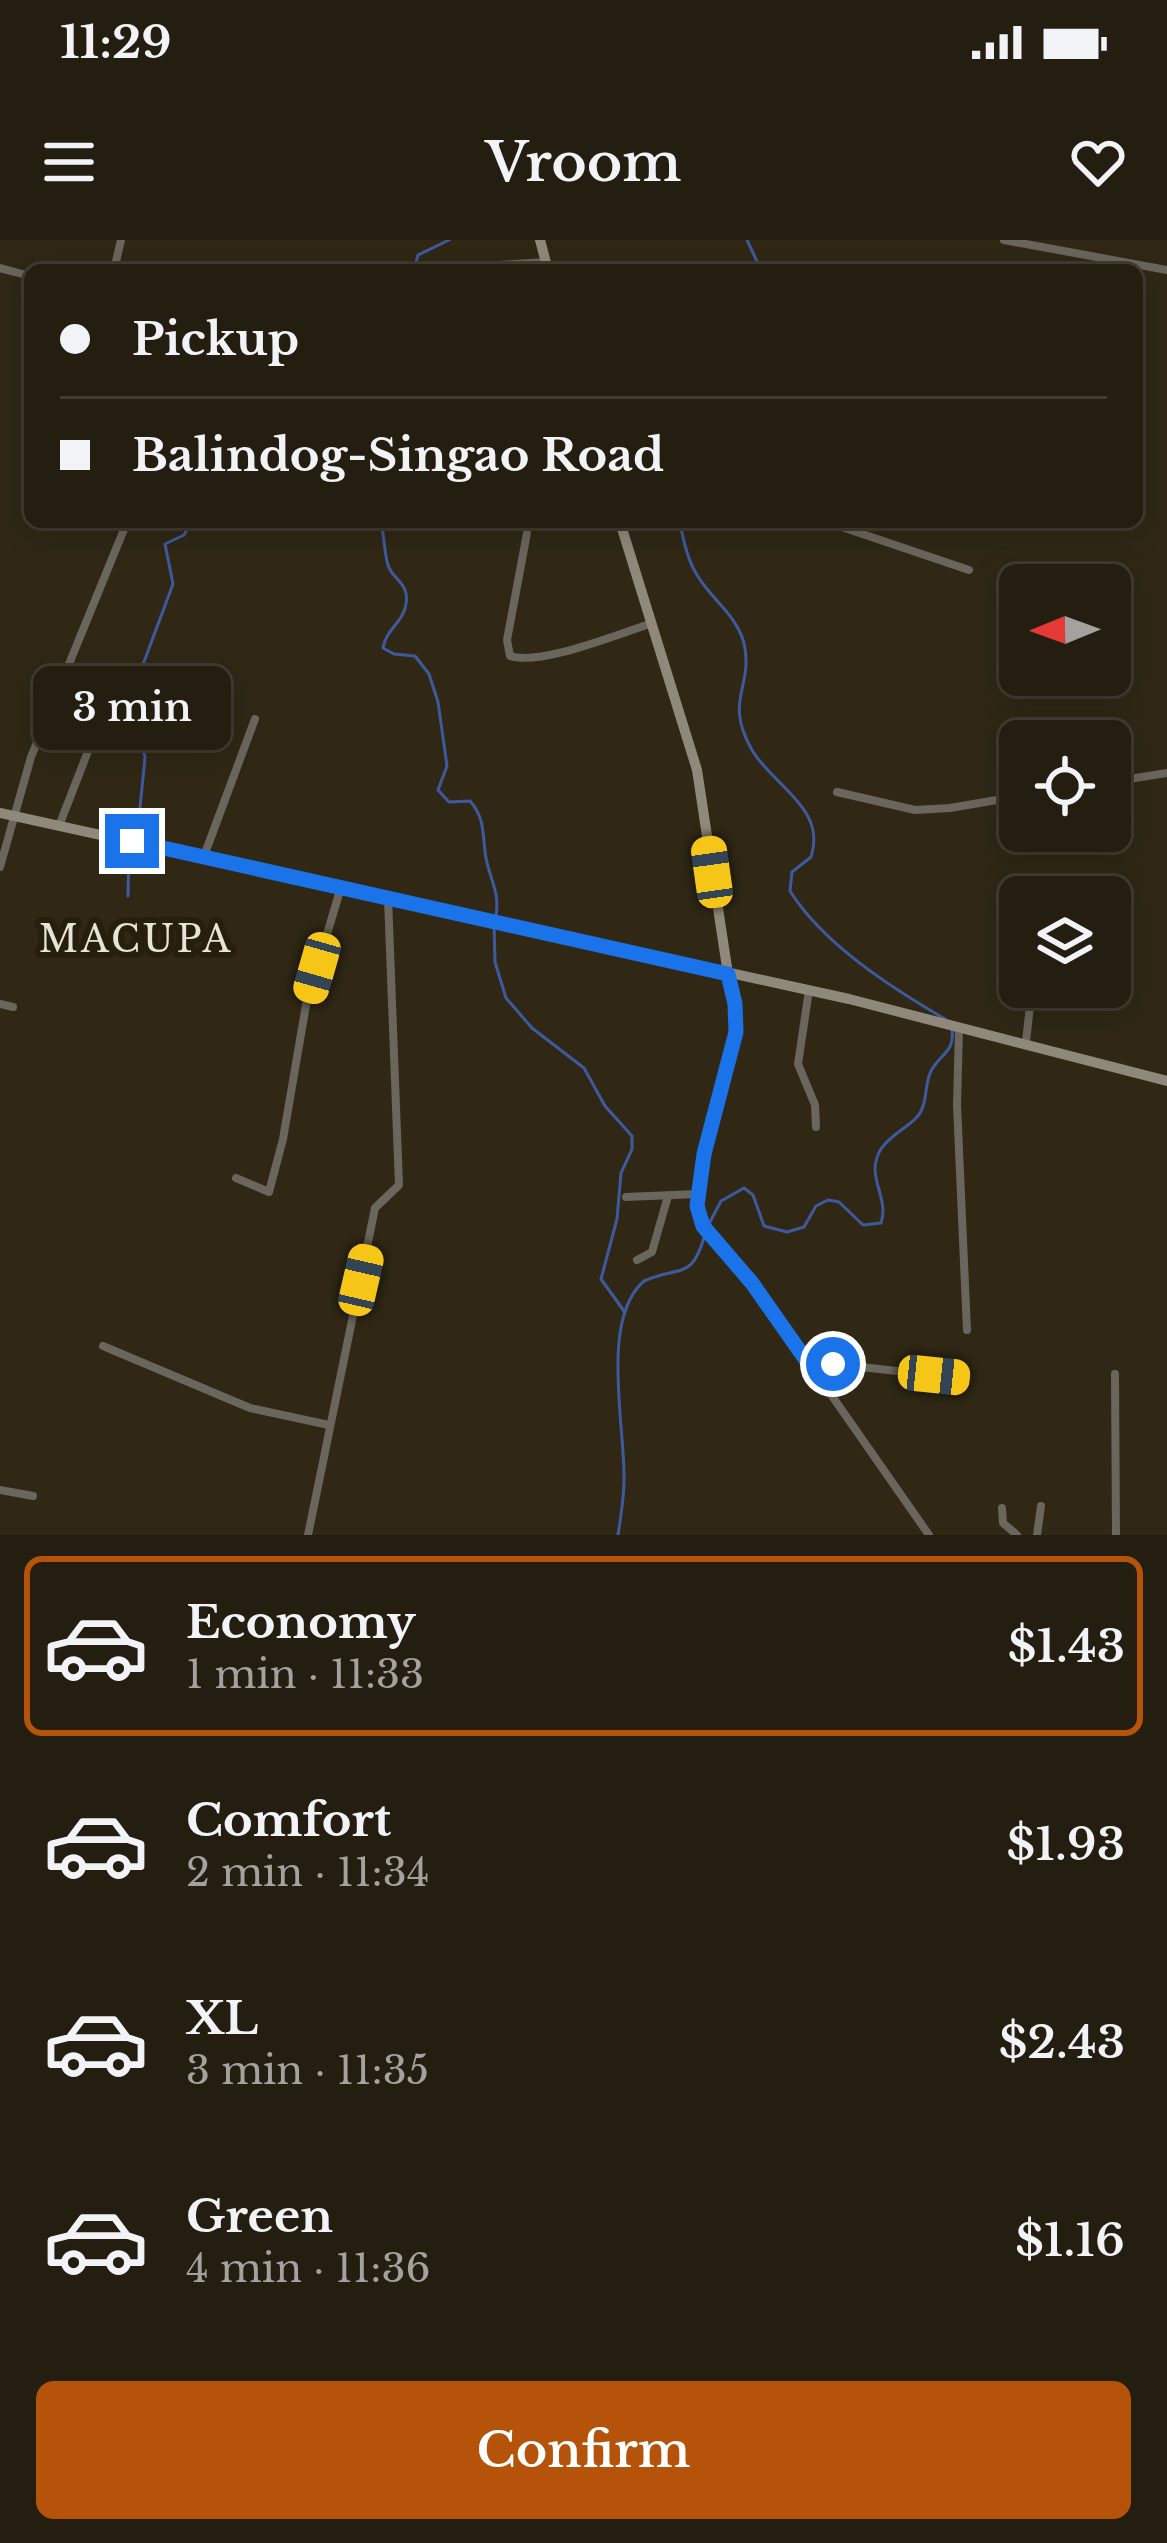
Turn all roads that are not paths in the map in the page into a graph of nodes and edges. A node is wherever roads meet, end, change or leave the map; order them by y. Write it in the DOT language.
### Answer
graph roads {
  1 [pos="1004,240"];
  2 [pos="1134,264"];
  3 [pos="125,528"];
  4 [pos="622,528"];
  5 [pos="846,528"];
  6 [pos="527,533"];
  7 [pos="969,570"];
  8 [pos="650,624"];
  9 [pos="255,719"];
  10 [pos="97,728"];
  11 [pos="1167,772"];
  12 [pos="1131,778"];
  13 [pos="837,792"];
  14 [pos="999,800"];
  15 [pos="6,815"];
  16 [pos="59,826"];
  17 [pos="203,856"];
  18 [pos="0,867"];
  19 [pos="341,887"];
  20 [pos="388,898"];
  21 [pos="728,974"];
  22 [pos="809,990"];
  23 [pos="0,1004"];
  24 [pos="14,1007"];
  25 [pos="1030,1008"];
  26 [pos="959,1026"];
  27 [pos="1026,1042"];
  28 [pos="1167,1081"];
  29 [pos="815,1127"];
  30 [pos="236,1178"];
  31 [pos="697,1194"];
  32 [pos="626,1196"];
  33 [pos="668,1196"];
  34 [pos="637,1260"];
  35 [pos="968,1330"];
  36 [pos="103,1346"];
  37 [pos="806,1360"];
  38 [pos="1114,1374"];
  39 [pos="960,1378"];
  40 [pos="329,1426"];
  41 [pos="0,1490"];
  42 [pos="33,1496"];
  43 [pos="1041,1506"];
  44 [pos="1002,1508"];
  45 [pos="308,1535"];
  46 [pos="929,1535"];
  47 [pos="1017,1535"];
  48 [pos="1037,1535"];
  49 [pos="1116,1535"];
  1 -- 2 [label="street"];
  3 -- 15 [label="street"];
  4 -- 8 [label="street"];
  5 -- 7 [label="street"];
  6 -- 8 [label="street"];
  8 -- 21 [label="street"];
  9 -- 17 [label="street"];
  10 -- 16 [label="street"];
  11 -- 12 [label="street"];
  13 -- 14 [label="street"];
  15 -- 16 [label="street"];
  15 -- 18 [label="street"];
  16 -- 17 [label="street"];
  17 -- 19 [label="street"];
  19 -- 20 [label="street"];
  19 -- 30 [label="street"];
  20 -- 21 [label="street"];
  20 -- 40 [label="street"];
  21 -- 22 [label="street"];
  21 -- 31 [label="street"];
  22 -- 26 [label="street"];
  22 -- 29 [label="street"];
  23 -- 24 [label="street"];
  25 -- 27 [label="street"];
  26 -- 27 [label="street"];
  26 -- 35 [label="street"];
  27 -- 28 [label="street"];
  31 -- 33 [label="street"];
  31 -- 37 [label="street"];
  32 -- 33 [label="street"];
  33 -- 34 [label="street"];
  36 -- 40 [label="street"];
  37 -- 39 [label="street"];
  37 -- 46 [label="street"];
  38 -- 49 [label="street"];
  40 -- 45 [label="street"];
  41 -- 42 [label="street"];
  43 -- 48 [label="street"];
  44 -- 47 [label="street"];
}
